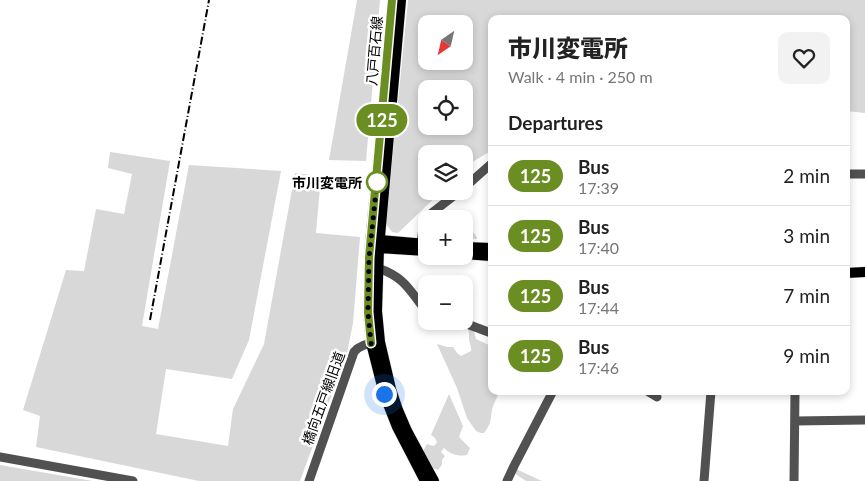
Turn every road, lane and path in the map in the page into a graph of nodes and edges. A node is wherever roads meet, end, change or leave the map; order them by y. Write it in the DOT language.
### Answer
graph roads {
  1 [pos="392,0"];
  2 [pos="401,0"];
  3 [pos="488,167"];
  4 [pos="850,174"];
  5 [pos="865,174"];
  6 [pos="473,180"];
  7 [pos="448,200"];
  8 [pos="436,210"];
  9 [pos="376,244"];
  10 [pos="418,246"];
  11 [pos="473,247"];
  12 [pos="488,248"];
  13 [pos="473,255"];
  14 [pos="488,256"];
  15 [pos="378,268"];
  16 [pos="850,272"];
  17 [pos="865,272"];
  18 [pos="418,300"];
  19 [pos="473,326"];
  20 [pos="488,332"];
  21 [pos="375,342"];
  22 [pos="551,395"];
  23 [pos="654,395"];
  24 [pos="710,395"];
  25 [pos="795,395"];
  26 [pos="657,397"];
  27 [pos="865,420"];
  28 [pos="795,421"];
  29 [pos="0,457"];
  30 [pos="133,481"];
  31 [pos="309,481"];
  32 [pos="425,481"];
  33 [pos="434,481"];
  34 [pos="507,481"];
  35 [pos="704,481"];
  36 [pos="794,481"];
  1 -- 9 [label="main road, 八戸百石線"];
  2 -- 9 [label="main road, 八戸百石線"];
  3 -- 6 [label="street"];
  4 -- 5 [label="street"];
  7 -- 8 [label="street"];
  9 -- 10 [label="main road"];
  9 -- 15 [label="main road, 八戸百石線"];
  9 -- 21 [label="main road, 八戸百石線"];
  11 -- 12 [label="main road"];
  13 -- 14 [label="main road"];
  15 -- 18 [label="street"];
  15 -- 21 [label="main road, 八戸百石線"];
  16 -- 17 [label="main road"];
  19 -- 20 [label="street"];
  21 -- 31 [label="street, 橋向五戸線旧道"];
  21 -- 32 [label="main road"];
  21 -- 33 [label="main road"];
  22 -- 34 [label="street"];
  23 -- 26 [label="street"];
  24 -- 35 [label="street"];
  25 -- 28 [label="street"];
  27 -- 28 [label="street"];
  28 -- 36 [label="street"];
  29 -- 30 [label="street"];
}
